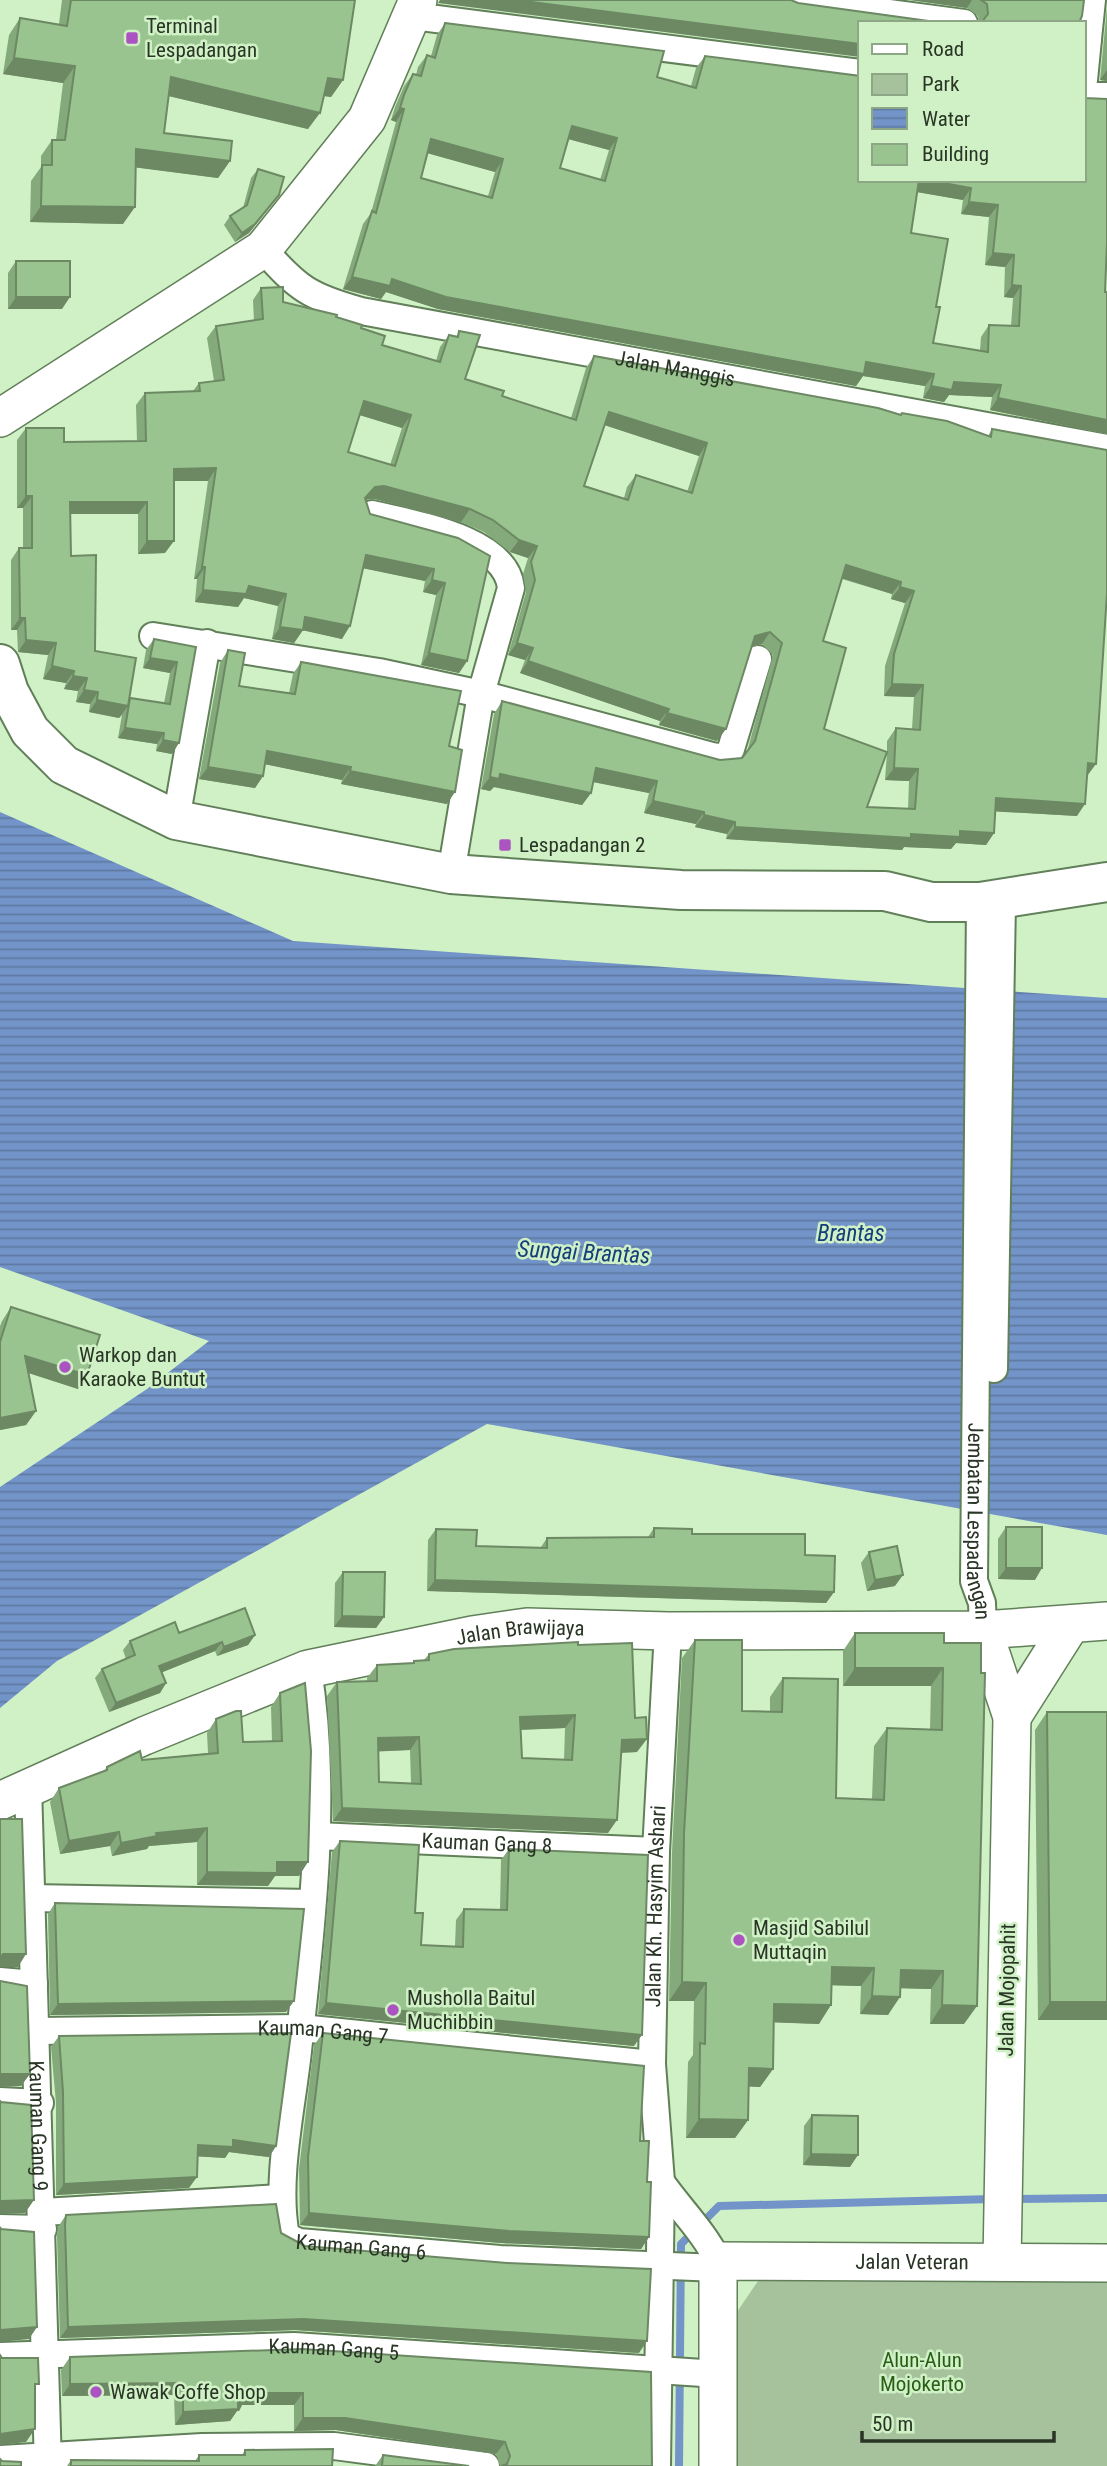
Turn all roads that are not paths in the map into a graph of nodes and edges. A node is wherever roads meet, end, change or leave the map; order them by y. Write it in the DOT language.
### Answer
graph roads {
  1 [pos="792,0"];
  2 [pos="1091,0"];
  3 [pos="416,8"];
  4 [pos="949,21"];
  5 [pos="1086,39"];
  6 [pos="858,73"];
  7 [pos="1086,96"];
  8 [pos="1107,96"];
  9 [pos="263,249"];
  10 [pos="0,418"];
  11 [pos="1107,448"];
  12 [pos="372,514"];
  13 [pos="153,636"];
  14 [pos="207,643"];
  15 [pos="758,660"];
  16 [pos="3,682"];
  17 [pos="481,694"];
  18 [pos="176,820"];
  19 [pos="1107,857"];
  20 [pos="451,874"];
  21 [pos="1107,882"];
  22 [pos="886,891"];
  23 [pos="991,910"];
  24 [pos="982,1599"];
  25 [pos="1107,1621"];
  26 [pos="1071,1624"];
  27 [pos="668,1631"];
  28 [pos="309,1669"];
  29 [pos="1012,1717"];
  30 [pos="14,1794"];
  31 [pos="317,1836"];
  32 [pos="656,1851"];
  33 [pos="31,1898"];
  34 [pos="312,1903"];
  35 [pos="0,1982"];
  36 [pos="34,1984"];
  37 [pos="301,2028"];
  38 [pos="36,2031"];
  39 [pos="652,2064"];
  40 [pos="0,2101"];
  41 [pos="40,2103"];
  42 [pos="661,2182"];
  43 [pos="282,2198"];
  44 [pos="43,2220"];
  45 [pos="0,2228"];
  46 [pos="696,2261"];
  47 [pos="1002,2262"];
  48 [pos="1107,2263"];
  49 [pos="0,2356"];
  50 [pos="46,2356"];
  51 [pos="682,2373"];
  52 [pos="333,2456"];
  53 [pos="0,2459"];
  54 [pos="48,2461"];
  55 [pos="486,2466"];
  56 [pos="657,2466"];
  57 [pos="718,2466"];
  1 -- 4 [label="street"];
  2 -- 5 [label="street"];
  3 -- 6 [label="street"];
  3 -- 9 [label="main road"];
  7 -- 8 [label="street"];
  9 -- 10 [label="main road"];
  9 -- 11 [label="street, Jalan Manggis"];
  12 -- 17 [label="street"];
  13 -- 14 [label="street"];
  14 -- 17 [label="street"];
  14 -- 18 [label="street"];
  15 -- 17 [label="street"];
  16 -- 18 [label="main road"];
  17 -- 20 [label="street"];
  18 -- 20 [label="main road"];
  19 -- 22 [label="main road"];
  20 -- 22 [label="main road"];
  21 -- 23 [label="main road"];
  22 -- 23 [label="main road"];
  23 -- 24 [label="street, Jembatan Lespadangan"];
  24 -- 26 [label="main road, Jalan Brawijaya"];
  24 -- 27 [label="main road, Jalan Brawijaya"];
  24 -- 29 [label="main road, Jalan Mojopahit"];
  25 -- 26 [label="main road, Jalan Brawijaya"];
  26 -- 29 [label="main road"];
  27 -- 28 [label="main road, Jalan Brawijaya"];
  27 -- 32 [label="street, Jalan Kh. Hasyim Ashari"];
  28 -- 30 [label="main road, Jalan Brawijaya"];
  28 -- 31 [label="street"];
  29 -- 47 [label="main road, Jalan Mojopahit"];
  30 -- 33 [label="street, Kauman Gang 9"];
  31 -- 32 [label="street, Kauman Gang 8"];
  31 -- 34 [label="street"];
  32 -- 39 [label="street, Jalan Kh. Hasyim Ashari"];
  33 -- 34 [label="street"];
  33 -- 36 [label="street, Kauman Gang 9"];
  34 -- 37 [label="street"];
  35 -- 36 [label="street"];
  36 -- 38 [label="street, Kauman Gang 9"];
  37 -- 38 [label="street, Kauman Gang 7"];
  37 -- 39 [label="street, Kauman Gang 7"];
  37 -- 43 [label="street"];
  38 -- 41 [label="street, Kauman Gang 9"];
  39 -- 42 [label="street, Jalan Kh. Hasyim Ashari"];
  40 -- 41 [label="street"];
  41 -- 44 [label="street, Kauman Gang 9"];
  42 -- 46 [label="street, Jalan Kh. Hasyim Ashari"];
  42 -- 46 [label="street"];
  43 -- 44 [label="street"];
  43 -- 46 [label="street, Kauman Gang 6"];
  44 -- 45 [label="street"];
  44 -- 50 [label="street, Kauman Gang 9"];
  46 -- 47 [label="main road, Jalan Veteran"];
  46 -- 51 [label="main road"];
  46 -- 51 [label="street, Jalan Kh. Hasyim Ashari"];
  47 -- 48 [label="main road, Jalan Veteran"];
  49 -- 50 [label="street, Kauman Gang 5"];
  50 -- 51 [label="street, Kauman Gang 5"];
  50 -- 54 [label="street, Kauman Gang 9"];
  51 -- 56 [label="street, Jalan Kh. Hasyim Ashari"];
  51 -- 57 [label="main road"];
  52 -- 54 [label="street"];
  52 -- 55 [label="street"];
  53 -- 54 [label="street"];
}
